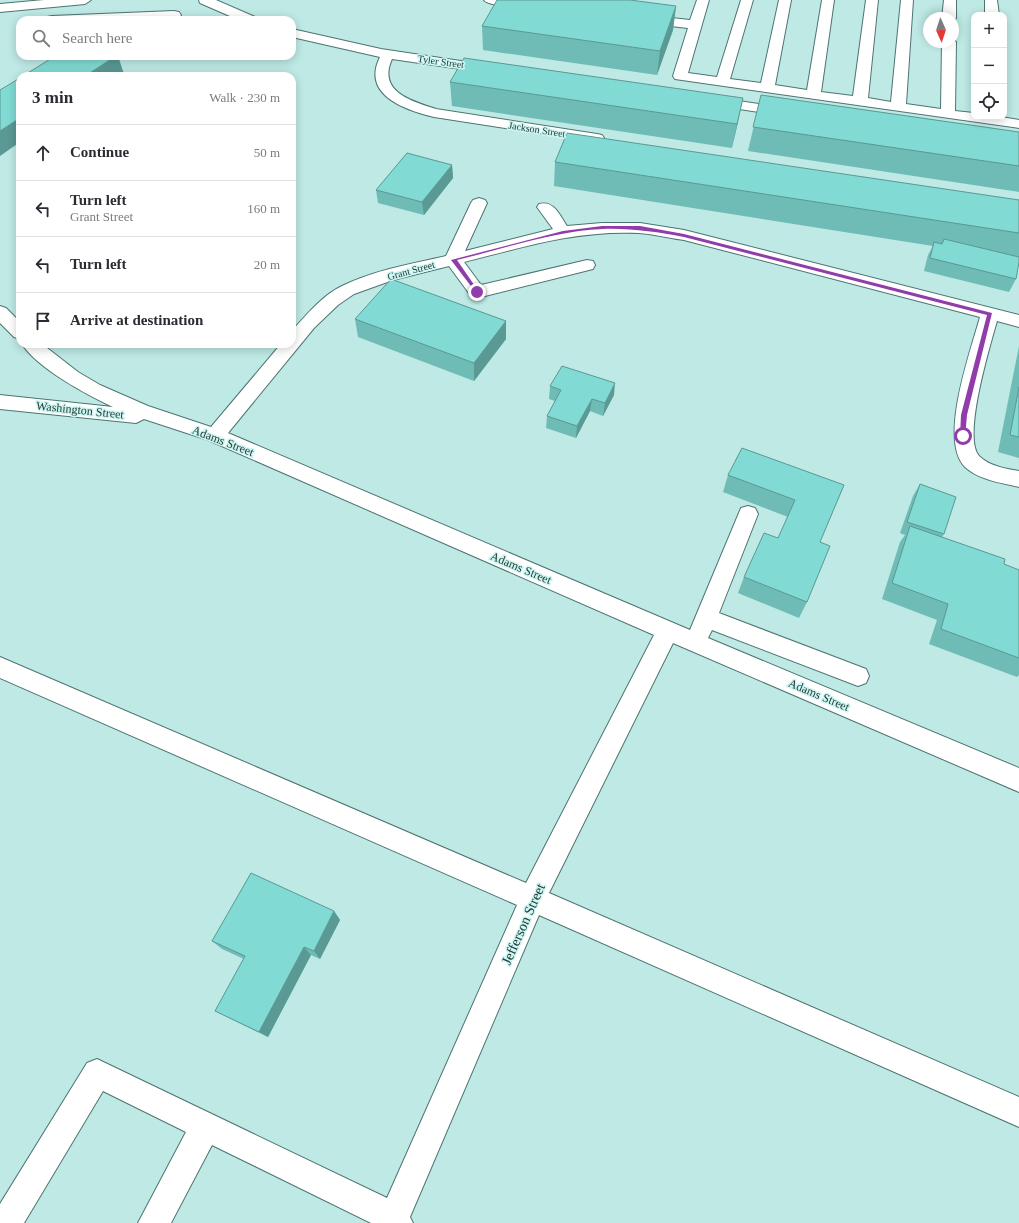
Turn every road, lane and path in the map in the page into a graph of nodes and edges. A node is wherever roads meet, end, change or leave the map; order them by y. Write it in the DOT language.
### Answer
graph roads {
  1 [pos="85,0"];
  2 [pos="205,0"];
  3 [pos="490,0"];
  4 [pos="702,0"];
  5 [pos="747,0"];
  6 [pos="785,0"];
  7 [pos="828,0"];
  8 [pos="872,0"];
  9 [pos="907,0"];
  10 [pos="950,0"];
  11 [pos="991,0"];
  12 [pos="162,5"];
  13 [pos="537,6"];
  14 [pos="0,8"];
  15 [pos="949,12"];
  16 [pos="992,12"];
  17 [pos="169,16"];
  18 [pos="241,16"];
  19 [pos="632,17"];
  20 [pos="695,25"];
  21 [pos="296,34"];
  22 [pos="949,48"];
  23 [pos="388,54"];
  24 [pos="505,71"];
  25 [pos="722,82"];
  26 [pos="767,88"];
  27 [pos="813,94"];
  28 [pos="700,100"];
  29 [pos="860,101"];
  30 [pos="898,106"];
  31 [pos="801,114"];
  32 [pos="948,114"];
  33 [pos="971,116"];
  34 [pos="1000,120"];
  35 [pos="1019,124"];
  36 [pos="608,140"];
  37 [pos="480,203"];
  38 [pos="545,207"];
  39 [pos="563,232"];
  40 [pos="453,260"];
  41 [pos="587,265"];
  42 [pos="0,312"];
  43 [pos="990,314"];
  44 [pos="1019,321"];
  45 [pos="16,329"];
  46 [pos="296,339"];
  47 [pos="36,348"];
  48 [pos="289,348"];
  49 [pos="0,402"];
  50 [pos="161,418"];
  51 [pos="215,435"];
  52 [pos="1019,479"];
  53 [pos="748,514"];
  54 [pos="706,618"];
  55 [pos="668,631"];
  56 [pos="696,643"];
  57 [pos="0,667"];
  58 [pos="858,676"];
  59 [pos="1019,780"];
  60 [pos="533,899"];
  61 [pos="1019,1112"];
  62 [pos="206,1126"];
  63 [pos="395,1220"];
  64 [pos="6,1223"];
  65 [pos="154,1223"];
  1 -- 14 [label="street"];
  2 -- 18 [label="street"];
  3 -- 13 [label="street"];
  4 -- 20 [label="street"];
  5 -- 25 [label="street"];
  6 -- 26 [label="street"];
  7 -- 27 [label="street"];
  8 -- 29 [label="street"];
  9 -- 30 [label="street"];
  10 -- 15 [label="street"];
  11 -- 16 [label="street"];
  12 -- 17 [label="street"];
  19 -- 20 [label="street"];
  20 -- 25 [label="street"];
  21 -- 23 [label="street, Tyler Street"];
  22 -- 32 [label="street"];
  23 -- 24 [label="street, Tyler Street"];
  23 -- 36 [label="street, Jackson Street"];
  25 -- 26 [label="street"];
  26 -- 27 [label="street"];
  27 -- 29 [label="street"];
  28 -- 31 [label="street"];
  29 -- 30 [label="street"];
  30 -- 32 [label="street"];
  32 -- 33 [label="street"];
  34 -- 35 [label="street"];
  37 -- 40 [label="street"];
  38 -- 39 [label="street"];
  39 -- 40 [label="street, Grant Street"];
  39 -- 43 [label="street, Grant Street"];
  40 -- 41 [label="street"];
  40 -- 46 [label="street, Grant Street"];
  42 -- 45 [label="street"];
  43 -- 44 [label="street, Grant Street"];
  43 -- 52 [label="street"];
  47 -- 50 [label="street, Adams Street"];
  48 -- 51 [label="street, Grant Street"];
  49 -- 50 [label="street, Washington Street"];
  50 -- 51 [label="street, Adams Street"];
  51 -- 55 [label="street, Adams Street"];
  53 -- 54 [label="street"];
  54 -- 56 [label="street"];
  54 -- 58 [label="street"];
  55 -- 56 [label="street, Adams Street"];
  55 -- 60 [label="street, Jefferson Street"];
  56 -- 59 [label="street, Adams Street"];
  57 -- 60 [label="street"];
  60 -- 61 [label="street"];
  60 -- 63 [label="street, Jefferson Street"];
  62 -- 63 [label="street"];
  62 -- 64 [label="street"];
  62 -- 65 [label="street"];
}
